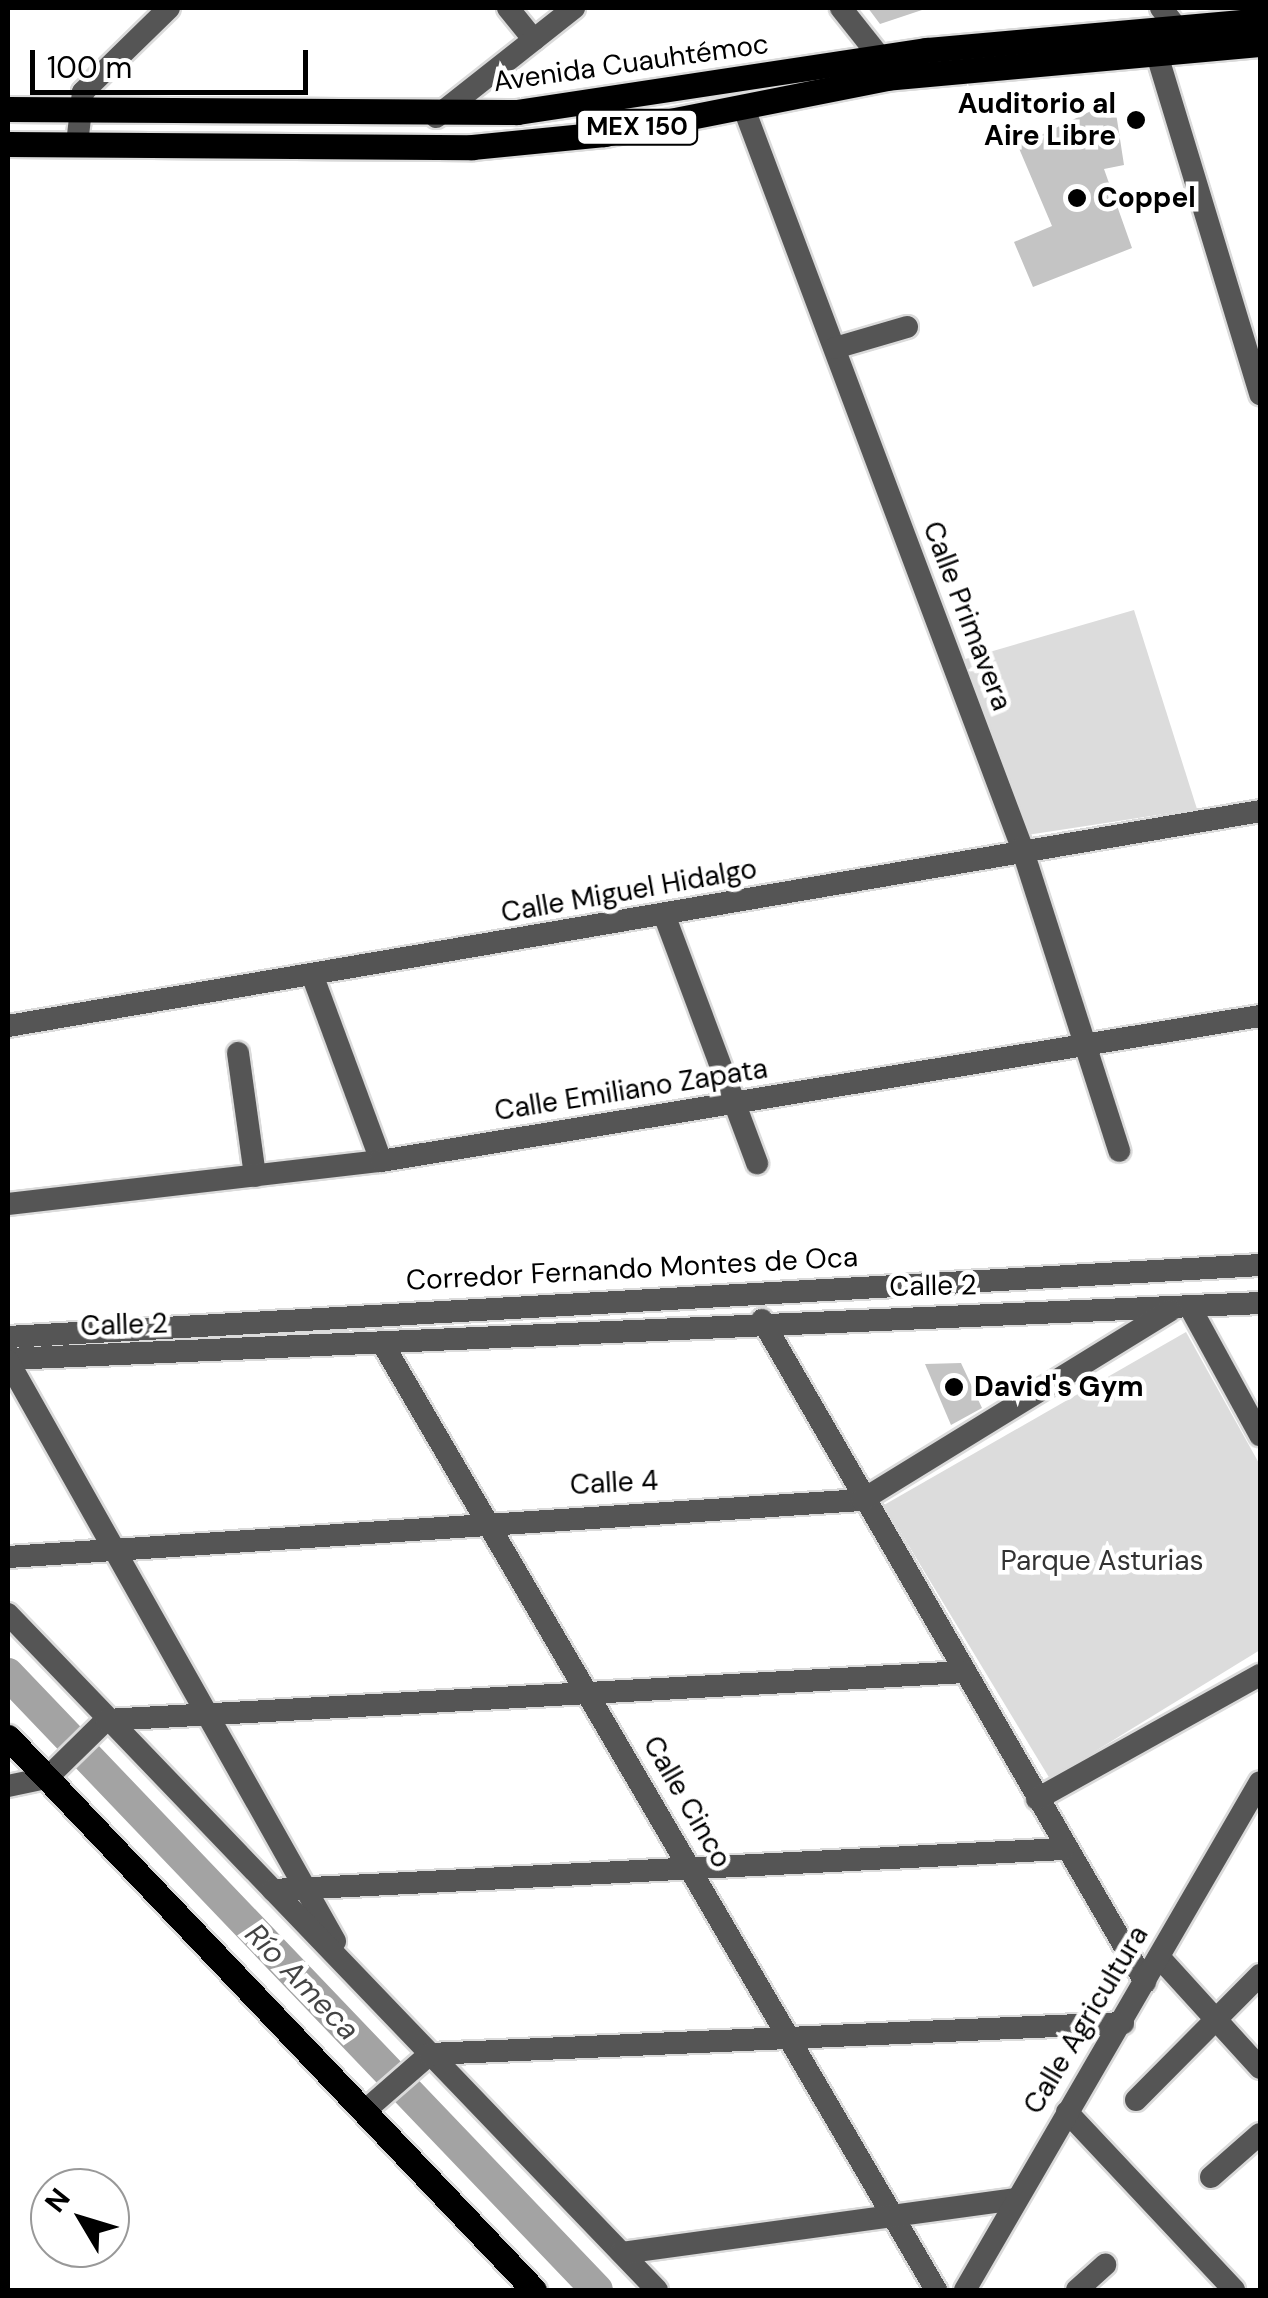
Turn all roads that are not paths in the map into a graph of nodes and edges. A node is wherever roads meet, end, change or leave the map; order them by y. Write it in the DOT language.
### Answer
graph roads {
  1 [pos="169,8"];
  2 [pos="508,8"];
  3 [pos="574,8"];
  4 [pos="841,8"];
  5 [pos="1168,16"];
  6 [pos="1260,20"];
  7 [pos="534,40"];
  8 [pos="1260,44"];
  9 [pos="1155,48"];
  10 [pos="879,56"];
  11 [pos="743,106"];
  12 [pos="8,109"];
  13 [pos="78,112"];
  14 [pos="346,117"];
  15 [pos="436,117"];
  16 [pos="8,144"];
  17 [pos="77,144"];
  18 [pos="348,149"];
  19 [pos="907,327"];
  20 [pos="835,348"];
  21 [pos="1260,394"];
  22 [pos="1260,811"];
  23 [pos="1022,848"];
  24 [pos="664,917"];
  25 [pos="314,977"];
  26 [pos="1260,1016"];
  27 [pos="8,1026"];
  28 [pos="1086,1049"];
  29 [pos="238,1053"];
  30 [pos="737,1103"];
  31 [pos="1119,1151"];
  32 [pos="380,1162"];
  33 [pos="758,1163"];
  34 [pos="254,1176"];
  35 [pos="8,1201"];
  36 [pos="1260,1264"];
  37 [pos="1260,1303"];
  38 [pos="1181,1310"];
  39 [pos="762,1320"];
  40 [pos="8,1337"];
  41 [pos="384,1346"];
  42 [pos="8,1360"];
  43 [pos="1260,1435"];
  44 [pos="862,1500"];
  45 [pos="488,1519"];
  46 [pos="113,1548"];
  47 [pos="8,1556"];
  48 [pos="8,1614"];
  49 [pos="964,1672"];
  50 [pos="1260,1676"];
  51 [pos="590,1694"];
  52 [pos="208,1717"];
  53 [pos="98,1728"];
  54 [pos="8,1738"];
  55 [pos="53,1772"];
  56 [pos="1260,1782"];
  57 [pos="8,1786"];
  58 [pos="1036,1800"];
  59 [pos="1063,1849"];
  60 [pos="691,1869"];
  61 [pos="305,1888"];
  62 [pos="273,1890"];
  63 [pos="1159,1956"];
  64 [pos="352,1972"];
  65 [pos="1260,1976"];
  66 [pos="1144,1982"];
  67 [pos="1123,2022"];
  68 [pos="1220,2024"];
  69 [pos="793,2041"];
  70 [pos="430,2054"];
  71 [pos="1260,2068"];
  72 [pos="1136,2100"];
  73 [pos="373,2103"];
  74 [pos="1067,2112"];
  75 [pos="1260,2134"];
  76 [pos="1211,2177"];
  77 [pos="1016,2199"];
  78 [pos="894,2214"];
  79 [pos="622,2253"];
  80 [pos="1104,2265"];
  81 [pos="534,2290"];
  82 [pos="657,2290"];
  83 [pos="936,2290"];
  84 [pos="965,2290"];
  85 [pos="1078,2290"];
  86 [pos="1234,2290"];
  1 -- 13 [label="street"];
  2 -- 7 [label="street"];
  3 -- 7 [label="street"];
  4 -- 10 [label="street"];
  5 -- 6 [label="main road, Avenida Cuauhtémoc / MEX 150"];
  5 -- 10 [label="main road, Avenida Cuauhtémoc / MEX 150"];
  7 -- 15 [label="street"];
  8 -- 9 [label="main road, MEX 150"];
  9 -- 11 [label="main road, MEX 150"];
  9 -- 21 [label="street"];
  10 -- 15 [label="main road, Avenida Cuauhtémoc / MEX 150"];
  11 -- 18 [label="main road, MEX 150"];
  11 -- 20 [label="street, Calle Primavera"];
  12 -- 13 [label="main road, Avenida Cuauhtémoc / MEX 150"];
  13 -- 14 [label="main road, Avenida Cuauhtémoc / MEX 150"];
  13 -- 17 [label="street"];
  14 -- 15 [label="main road, Avenida Cuauhtémoc / MEX 150"];
  14 -- 18 [label="main road"];
  16 -- 17 [label="main road, MEX 150"];
  17 -- 18 [label="main road, MEX 150"];
  19 -- 20 [label="street"];
  20 -- 23 [label="street, Calle Primavera"];
  22 -- 23 [label="street, Calle Miguel Hidalgo"];
  23 -- 24 [label="street, Calle Miguel Hidalgo"];
  23 -- 28 [label="street, Calle Primavera"];
  24 -- 25 [label="street, Calle Miguel Hidalgo"];
  24 -- 30 [label="street"];
  25 -- 27 [label="street, Calle Miguel Hidalgo"];
  25 -- 32 [label="street"];
  26 -- 28 [label="street, Calle Emiliano Zapata"];
  28 -- 30 [label="street, Calle Emiliano Zapata"];
  28 -- 31 [label="street, Calle Primavera"];
  29 -- 34 [label="street"];
  30 -- 32 [label="street, Calle Emiliano Zapata"];
  30 -- 33 [label="street"];
  32 -- 34 [label="street, Calle Emiliano Zapata"];
  34 -- 35 [label="street, Calle Emiliano Zapata"];
  36 -- 40 [label="street, Corredor Fernando Montes de Oca"];
  37 -- 38 [label="street, Calle 2"];
  38 -- 39 [label="street, Calle 2"];
  38 -- 43 [label="street"];
  38 -- 44 [label="street, Calle 4"];
  39 -- 41 [label="street, Calle 2"];
  39 -- 44 [label="street"];
  41 -- 42 [label="street, Calle 2"];
  41 -- 45 [label="street, Calle Cinco"];
  42 -- 46 [label="street"];
  44 -- 45 [label="street, Calle 4"];
  44 -- 49 [label="street"];
  45 -- 46 [label="street, Calle 4"];
  45 -- 51 [label="street, Calle Cinco"];
  46 -- 47 [label="street, Calle 4"];
  46 -- 52 [label="street"];
  48 -- 53 [label="street"];
  49 -- 51 [label="street"];
  49 -- 58 [label="street"];
  50 -- 58 [label="street"];
  51 -- 52 [label="street"];
  51 -- 60 [label="street, Calle Cinco"];
  52 -- 53 [label="street"];
  52 -- 61 [label="street"];
  53 -- 55 [label="street"];
  53 -- 62 [label="street"];
  54 -- 55 [label="main road"];
  55 -- 57 [label="street"];
  55 -- 73 [label="main road"];
  56 -- 63 [label="street, Calle Agricultura"];
  58 -- 59 [label="street"];
  59 -- 60 [label="street"];
  59 -- 66 [label="street"];
  60 -- 61 [label="street"];
  60 -- 69 [label="street, Calle Cinco"];
  61 -- 62 [label="street"];
  61 -- 64 [label="street"];
  62 -- 64 [label="street"];
  63 -- 66 [label="street, Calle Agricultura"];
  63 -- 68 [label="street"];
  64 -- 70 [label="street"];
  65 -- 68 [label="street"];
  66 -- 67 [label="street, Calle Agricultura"];
  67 -- 69 [label="street"];
  67 -- 74 [label="street, Calle Agricultura"];
  68 -- 71 [label="street"];
  68 -- 72 [label="street"];
  69 -- 70 [label="street"];
  69 -- 78 [label="street, Calle Cinco"];
  70 -- 73 [label="street"];
  70 -- 79 [label="street"];
  73 -- 81 [label="main road"];
  74 -- 77 [label="street, Calle Agricultura"];
  74 -- 86 [label="street"];
  75 -- 76 [label="street"];
  77 -- 78 [label="street"];
  77 -- 84 [label="street, Calle Agricultura"];
  78 -- 79 [label="street"];
  78 -- 83 [label="street, Calle Cinco"];
  79 -- 82 [label="street"];
  80 -- 85 [label="street"];
}
